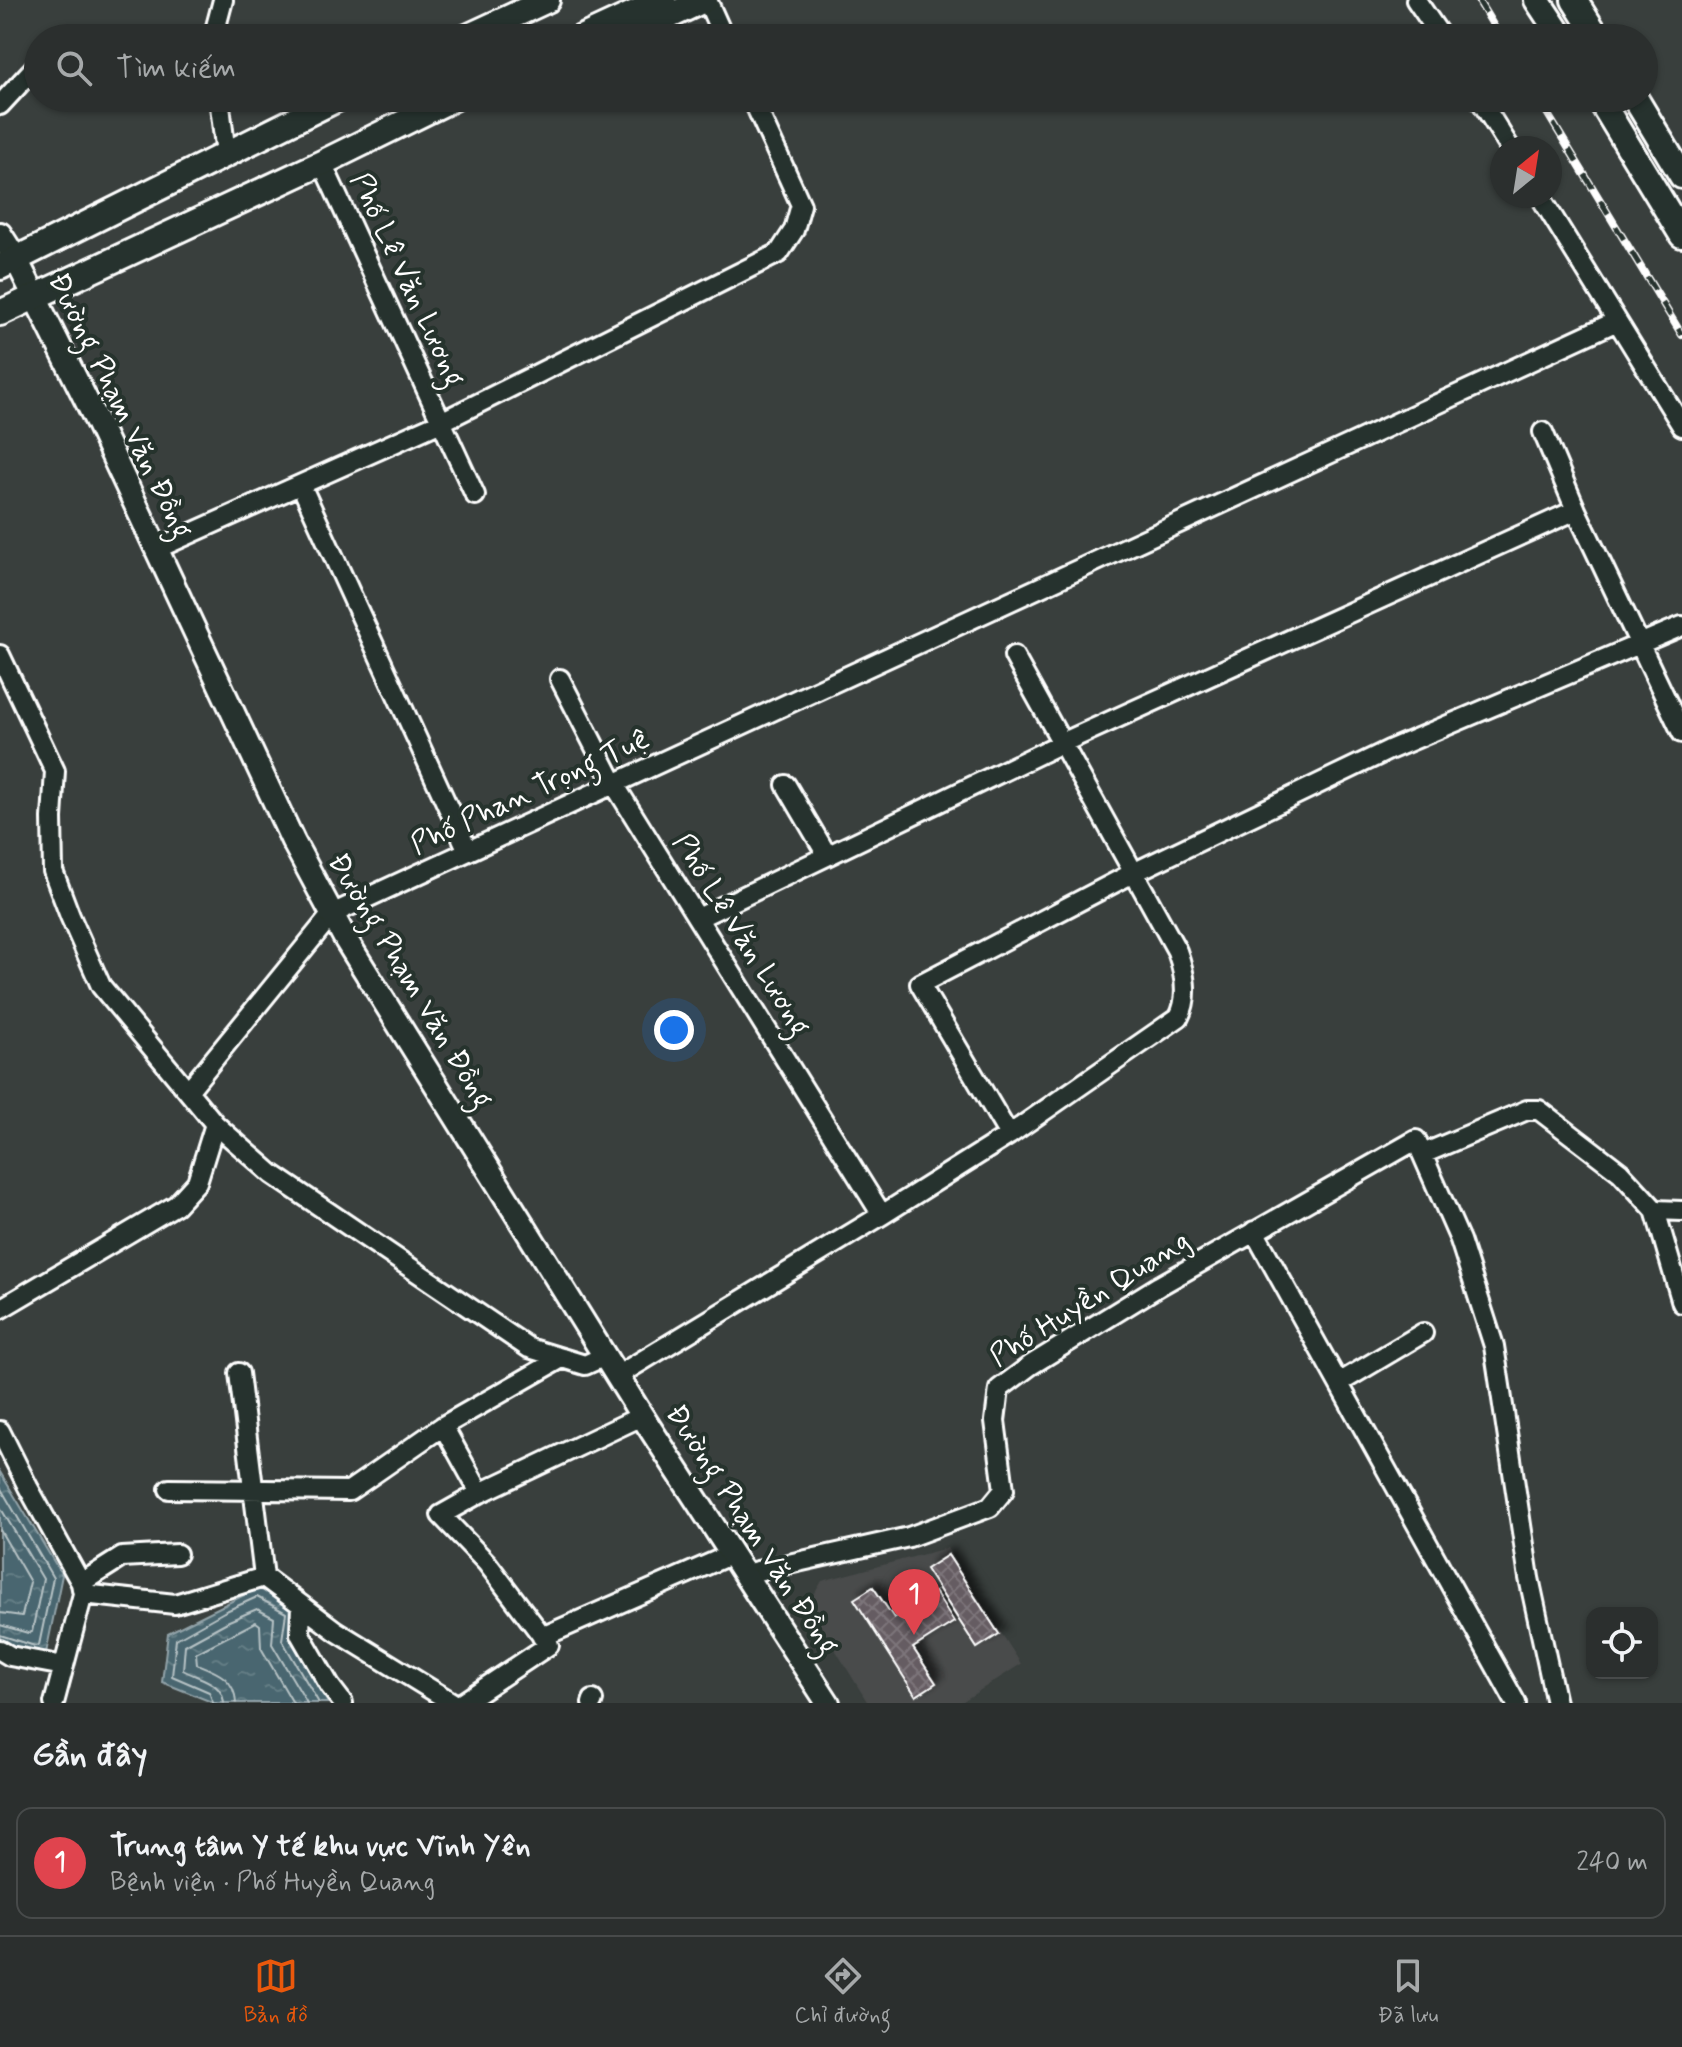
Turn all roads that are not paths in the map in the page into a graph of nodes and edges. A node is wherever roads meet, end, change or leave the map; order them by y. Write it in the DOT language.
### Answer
graph roads {
  1 [pos="223,0"];
  2 [pos="523,0"];
  3 [pos="547,0"];
  4 [pos="663,0"];
  5 [pos="706,0"];
  6 [pos="1416,0"];
  7 [pos="1537,0"];
  8 [pos="1574,0"];
  9 [pos="217,24"];
  10 [pos="488,24"];
  11 [pos="496,24"];
  12 [pos="611,24"];
  13 [pos="654,24"];
  14 [pos="717,24"];
  15 [pos="1432,24"];
  16 [pos="1553,24"];
  17 [pos="1589,24"];
  18 [pos="24,79"];
  19 [pos="0,105"];
  20 [pos="221,112"];
  21 [pos="311,112"];
  22 [pos="426,112"];
  23 [pos="758,112"];
  24 [pos="1488,112"];
  25 [pos="1607,112"];
  26 [pos="1643,112"];
  27 [pos="1503,136"];
  28 [pos="226,154"];
  29 [pos="322,163"];
  30 [pos="1682,176"];
  31 [pos="1547,208"];
  32 [pos="0,234"];
  33 [pos="1682,235"];
  34 [pos="8,263"];
  35 [pos="35,297"];
  36 [pos="0,313"];
  37 [pos="1617,321"];
  38 [pos="441,422"];
  39 [pos="1682,426"];
  40 [pos="1543,432"];
  41 [pos="301,485"];
  42 [pos="475,495"];
  43 [pos="1576,510"];
  44 [pos="156,549"];
  45 [pos="1682,626"];
  46 [pos="1639,645"];
  47 [pos="0,655"];
  48 [pos="1014,656"];
  49 [pos="560,679"];
  50 [pos="1682,733"];
  51 [pos="1062,743"];
  52 [pos="614,784"];
  53 [pos="786,785"];
  54 [pos="468,851"];
  55 [pos="827,855"];
  56 [pos="1133,873"];
  57 [pos="332,914"];
  58 [pos="698,918"];
  59 [pos="188,1091"];
  60 [pos="215,1124"];
  61 [pos="1009,1135"];
  62 [pos="1420,1147"];
  63 [pos="1655,1210"];
  64 [pos="1682,1211"];
  65 [pos="882,1215"];
  66 [pos="1254,1231"];
  67 [pos="1682,1303"];
  68 [pos="0,1309"];
  69 [pos="1423,1333"];
  70 [pos="605,1356"];
  71 [pos="562,1358"];
  72 [pos="239,1373"];
  73 [pos="617,1376"];
  74 [pos="1339,1383"];
  75 [pos="642,1416"];
  76 [pos="443,1426"];
  77 [pos="0,1431"];
  78 [pos="169,1489"];
  79 [pos="254,1491"];
  80 [pos="480,1493"];
  81 [pos="177,1554"];
  82 [pos="732,1554"];
  83 [pos="744,1574"];
  84 [pos="264,1577"];
  85 [pos="82,1588"];
  86 [pos="301,1605"];
  87 [pos="542,1637"];
  88 [pos="0,1650"];
  89 [pos="64,1666"];
  90 [pos="821,1701"];
  91 [pos="54,1703"];
  92 [pos="343,1703"];
  93 [pos="453,1703"];
  94 [pos="462,1703"];
  95 [pos="1516,1703"];
  96 [pos="1556,1703"];
  1 -- 9 [label="street"];
  2 -- 10 [label="main road"];
  3 -- 11 [label="main road"];
  4 -- 12 [label="main road"];
  5 -- 13 [label="main road"];
  5 -- 14 [label="street"];
  6 -- 15 [label="street"];
  7 -- 16 [label="main road"];
  8 -- 17 [label="main road"];
  18 -- 19 [label="street"];
  20 -- 28 [label="street"];
  21 -- 28 [label="main road"];
  22 -- 29 [label="main road"];
  23 -- 38 [label="street"];
  24 -- 27 [label="street"];
  25 -- 33 [label="main road"];
  26 -- 30 [label="main road"];
  28 -- 34 [label="main road"];
  29 -- 35 [label="main road"];
  29 -- 38 [label="street, Phố Lê Văn Lương"];
  31 -- 37 [label="street"];
  32 -- 34 [label="street, Đường Phạm Văn Đồng"];
  34 -- 35 [label="street, Đường Phạm Văn Đồng"];
  35 -- 36 [label="main road"];
  35 -- 44 [label="street, Đường Phạm Văn Đồng"];
  37 -- 39 [label="street"];
  37 -- 52 [label="street, Phố Phan Trọng Tuệ"];
  38 -- 41 [label="street, Phố Lê Văn Lương"];
  38 -- 42 [label="street, Phố Lê Văn Lương"];
  40 -- 43 [label="street"];
  41 -- 44 [label="street, Phố Lê Văn Lương"];
  41 -- 54 [label="street"];
  43 -- 46 [label="street"];
  43 -- 51 [label="street"];
  44 -- 57 [label="street, Đường Phạm Văn Đồng"];
  45 -- 46 [label="street"];
  46 -- 50 [label="street"];
  46 -- 56 [label="street"];
  47 -- 59 [label="street"];
  48 -- 51 [label="street"];
  49 -- 52 [label="street, Phố Lê Văn Lương"];
  51 -- 55 [label="street"];
  51 -- 56 [label="street"];
  52 -- 54 [label="street, Phố Phan Trọng Tuệ"];
  52 -- 58 [label="street, Phố Lê Văn Lương"];
  53 -- 55 [label="street"];
  54 -- 57 [label="street, Phố Phan Trọng Tuệ"];
  55 -- 58 [label="street"];
  56 -- 61 [label="street"];
  56 -- 61 [label="street"];
  57 -- 59 [label="street"];
  57 -- 70 [label="street, Đường Phạm Văn Đồng"];
  58 -- 65 [label="street, Phố Lê Văn Lương"];
  59 -- 60 [label="street"];
  60 -- 68 [label="street"];
  60 -- 71 [label="street"];
  61 -- 65 [label="street"];
  62 -- 63 [label="street, Phố Huyền Quang"];
  62 -- 66 [label="street, Phố Huyền Quang"];
  62 -- 96 [label="street"];
  63 -- 64 [label="street"];
  63 -- 67 [label="street"];
  65 -- 73 [label="street"];
  66 -- 74 [label="street"];
  66 -- 83 [label="street, Phố Huyền Quang"];
  69 -- 74 [label="street"];
  70 -- 71 [label="street"];
  70 -- 73 [label="street, Đường Phạm Văn Đồng"];
  71 -- 76 [label="street"];
  72 -- 79 [label="street"];
  73 -- 75 [label="street, Đường Phạm Văn Đồng"];
  74 -- 95 [label="street"];
  75 -- 80 [label="street"];
  75 -- 82 [label="street, Đường Phạm Văn Đồng"];
  76 -- 79 [label="street"];
  76 -- 80 [label="street"];
  77 -- 85 [label="street"];
  78 -- 79 [label="street"];
  79 -- 84 [label="street"];
  80 -- 87 [label="street"];
  81 -- 85 [label="street"];
  82 -- 83 [label="street, Đường Phạm Văn Đồng"];
  82 -- 87 [label="street"];
  83 -- 90 [label="street, Đường Phạm Văn Đồng"];
  84 -- 85 [label="street"];
  84 -- 86 [label="street"];
  85 -- 89 [label="street"];
  86 -- 92 [label="street"];
  86 -- 93 [label="street"];
  87 -- 94 [label="street"];
  88 -- 89 [label="street"];
  89 -- 91 [label="street"];
}
